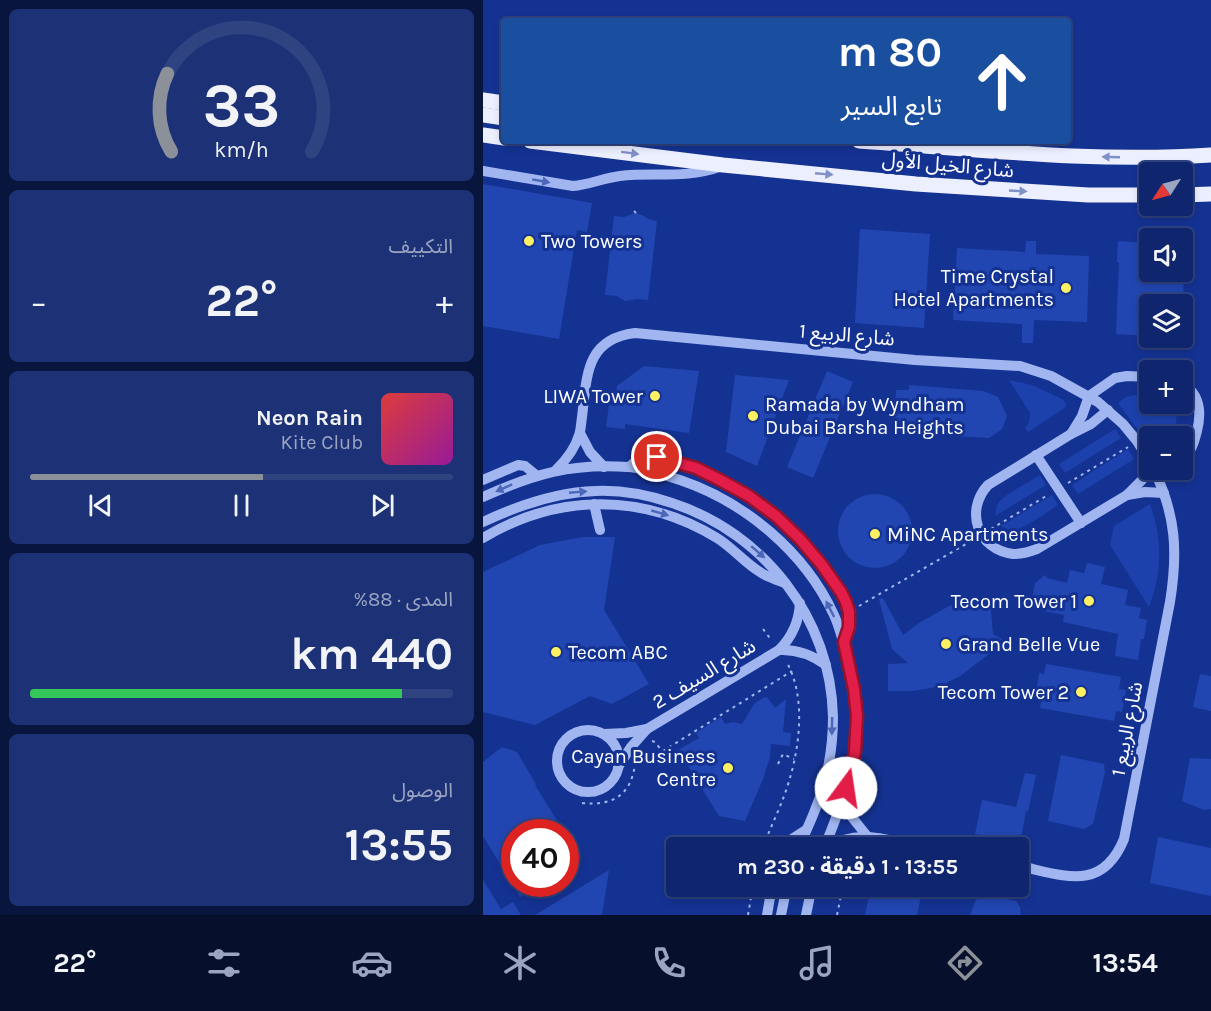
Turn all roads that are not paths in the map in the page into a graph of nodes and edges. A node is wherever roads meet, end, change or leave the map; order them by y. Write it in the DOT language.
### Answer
graph roads {
  1 [pos="483,100"];
  2 [pos="501,103"];
  3 [pos="483,115"];
  4 [pos="501,118"];
  5 [pos="483,135"];
  6 [pos="501,137"];
  7 [pos="501,137"];
  8 [pos="483,142"];
  9 [pos="555,144"];
  10 [pos="898,144"];
  11 [pos="1211,155"];
  12 [pos="723,165"];
  13 [pos="483,171"];
  14 [pos="1211,194"];
  15 [pos="1139,195"];
  16 [pos="1193,195"];
  17 [pos="1139,377"];
  18 [pos="1193,392"];
  19 [pos="1089,396"];
  20 [pos="1108,410"];
  21 [pos="580,433"];
  22 [pos="1071,434"];
  23 [pos="1139,444"];
  24 [pos="1193,446"];
  25 [pos="1036,455"];
  26 [pos="605,467"];
  27 [pos="629,467"];
  28 [pos="556,470"];
  29 [pos="536,475"];
  30 [pos="483,480"];
  31 [pos="1142,480"];
  32 [pos="1159,480"];
  33 [pos="1164,493"];
  34 [pos="1127,495"];
  35 [pos="483,497"];
  36 [pos="594,504"];
  37 [pos="483,522"];
  38 [pos="1081,523"];
  39 [pos="600,530"];
  40 [pos="483,538"];
  41 [pos="787,584"];
  42 [pos="800,603"];
  43 [pos="844,642"];
  44 [pos="779,650"];
  45 [pos="826,665"];
  46 [pos="647,729"];
  47 [pos="604,734"];
  48 [pos="618,767"];
  49 [pos="842,799"];
  50 [pos="806,830"];
  51 [pos="867,836"];
  52 [pos="795,837"];
  53 [pos="803,837"];
  54 [pos="830,837"];
  55 [pos="858,837"];
  56 [pos="872,837"];
  57 [pos="1029,868"];
  58 [pos="770,897"];
  59 [pos="785,897"];
  60 [pos="809,897"];
  61 [pos="767,915"];
  62 [pos="781,915"];
  63 [pos="805,915"];
  1 -- 2 [label="main road"];
  3 -- 4 [label="main road"];
  5 -- 6 [label="main road"];
  7 -- 8 [label="main road"];
  9 -- 12 [label="main road, شارع الخيل الأول, one-way"];
  11 -- 10 [label="main road, شارع الخيل الأول, one-way"];
  13 -- 12 [label="street, one-way"];
  12 -- 15 [label="main road, شارع الخيل الأول, one-way"];
  14 -- 16 [label="main road"];
  17 -- 19 [label="street"];
  18 -- 24 [label="street"];
  19 -- 20 [label="street, شارع الربيع 1"];
  19 -- 21 [label="street, شارع الربيع 1"];
  19 -- 22 [label="street"];
  20 -- 22 [label="street"];
  20 -- 23 [label="street, شارع الربيع 1"];
  21 -- 26 [label="street"];
  21 -- 28 [label="street, شارع الربيع 1"];
  22 -- 25 [label="street"];
  25 -- 38 [label="street"];
  25 -- 38 [label="street"];
  26 -- 27 [label="street"];
  26 -- 28 [label="street"];
  43 -- 27 [label="street, one-way"];
  27 -- 43 [label="street"];
  28 -- 29 [label="street"];
  29 -- 30 [label="street"];
  29 -- 35 [label="street, one-way"];
  31 -- 34 [label="street"];
  32 -- 33 [label="street, شارع الربيع 1"];
  33 -- 34 [label="street"];
  33 -- 57 [label="street, شارع الربيع 1"];
  34 -- 38 [label="street"];
  36 -- 39 [label="street"];
  36 -- 40 [label="street"];
  36 -- 41 [label="street, one-way"];
  37 -- 41 [label="street, one-way"];
  41 -- 42 [label="street"];
  42 -- 44 [label="street, شارع السيف 2"];
  42 -- 45 [label="street"];
  43 -- 49 [label="street"];
  44 -- 45 [label="street, شارع السيف 2"];
  44 -- 46 [label="street, شارع السيف 2"];
  45 -- 50 [label="street, one-way"];
  46 -- 47 [label="street, شارع السيف 2"];
  46 -- 48 [label="street, شارع السيف 2"];
  47 -- 48 [label="street"];
  47 -- 48 [label="street"];
  49 -- 51 [label="street"];
  49 -- 54 [label="street"];
  50 -- 52 [label="street"];
  50 -- 53 [label="street"];
  51 -- 55 [label="street"];
  51 -- 56 [label="street"];
  58 -- 61 [label="street"];
  59 -- 62 [label="street"];
  60 -- 63 [label="street"];
}
